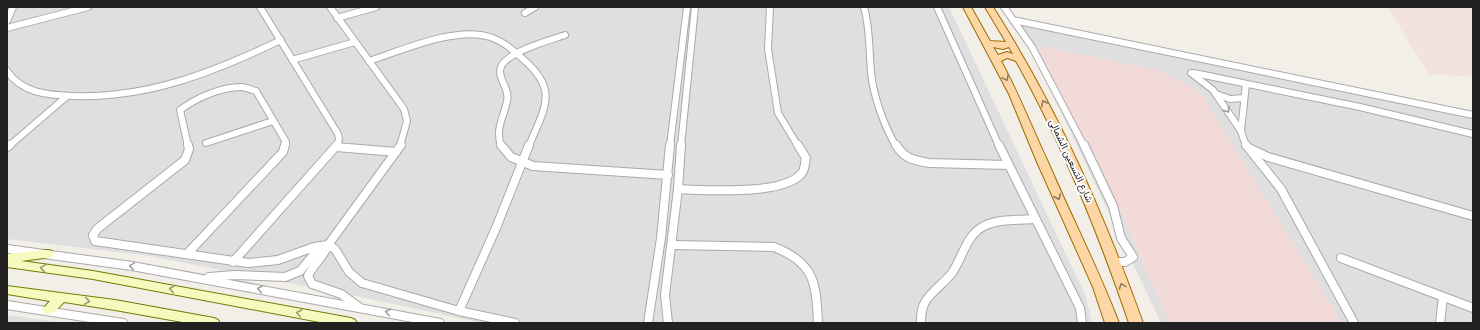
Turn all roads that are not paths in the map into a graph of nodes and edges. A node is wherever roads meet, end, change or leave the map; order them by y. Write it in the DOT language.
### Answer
graph roads {
  1 [pos="13,7"];
  2 [pos="88,7"];
  3 [pos="260,7"];
  4 [pos="330,7"];
  5 [pos="376,7"];
  6 [pos="535,7"];
  7 [pos="687,7"];
  8 [pos="695,7"];
  9 [pos="770,7"];
  10 [pos="864,7"];
  11 [pos="937,7"];
  12 [pos="967,7"];
  13 [pos="989,7"];
  14 [pos="1004,7"];
  15 [pos="525,14"];
  16 [pos="337,18"];
  17 [pos="1013,20"];
  18 [pos="7,21"];
  19 [pos="7,28"];
  20 [pos="565,35"];
  21 [pos="280,40"];
  22 [pos="355,42"];
  23 [pos="987,43"];
  24 [pos="1012,43"];
  25 [pos="517,54"];
  26 [pos="996,59"];
  27 [pos="1021,59"];
  28 [pos="292,60"];
  29 [pos="369,61"];
  30 [pos="8,76"];
  31 [pos="1246,84"];
  32 [pos="1216,94"];
  33 [pos="66,97"];
  34 [pos="1244,98"];
  35 [pos="1473,115"];
  36 [pos="273,121"];
  37 [pos="1241,130"];
  38 [pos="1473,134"];
  39 [pos="206,143"];
  40 [pos="7,147"];
  41 [pos="336,147"];
  42 [pos="1247,148"];
  43 [pos="396,152"];
  44 [pos="522,164"];
  45 [pos="1008,165"];
  46 [pos="668,175"];
  47 [pos="678,189"];
  48 [pos="1473,216"];
  49 [pos="1035,218"];
  50 [pos="328,244"];
  51 [pos="672,245"];
  52 [pos="7,249"];
  53 [pos="48,254"];
  54 [pos="188,254"];
  55 [pos="7,258"];
  56 [pos="1341,258"];
  57 [pos="7,262"];
  58 [pos="234,262"];
  59 [pos="1113,262"];
  60 [pos="202,278"];
  61 [pos="7,290"];
  62 [pos="1443,297"];
  63 [pos="61,298"];
  64 [pos="7,305"];
  65 [pos="359,307"];
  66 [pos="1473,308"];
  67 [pos="48,310"];
  68 [pos="459,311"];
  69 [pos="123,323"];
  70 [pos="214,323"];
  71 [pos="351,323"];
  72 [pos="440,323"];
  73 [pos="515,323"];
  74 [pos="648,323"];
  75 [pos="668,323"];
  76 [pos="818,323"];
  77 [pos="921,323"];
  78 [pos="1082,323"];
  79 [pos="1112,323"];
  80 [pos="1136,323"];
  81 [pos="1354,323"];
  82 [pos="1440,323"];
  1 -- 18 [label="street"];
  2 -- 19 [label="street"];
  3 -- 21 [label="street"];
  4 -- 16 [label="street"];
  5 -- 16 [label="street"];
  6 -- 15 [label="street"];
  7 -- 46 [label="street"];
  8 -- 47 [label="street"];
  9 -- 47 [label="street"];
  10 -- 45 [label="street"];
  11 -- 45 [label="street"];
  12 -- 23 [label="main road"];
  13 -- 24 [label="main road, شارع التسعين الشمالى"];
  14 -- 17 [label="street"];
  16 -- 22 [label="street"];
  17 -- 35 [label="street"];
  17 -- 59 [label="street"];
  20 -- 25 [label="street"];
  21 -- 28 [label="street"];
  21 -- 33 [label="street"];
  22 -- 28 [label="street"];
  22 -- 29 [label="street"];
  23 -- 24 [label="main road"];
  23 -- 26 [label="main road"];
  24 -- 27 [label="main road, شارع التسعين الشمالى"];
  25 -- 29 [label="street"];
  25 -- 44 [label="street"];
  25 -- 44 [label="street"];
  26 -- 27 [label="main road"];
  26 -- 79 [label="main road, one-way"];
  59 -- 27 [label="main road, شارع التسعين الشمالى, one-way"];
  28 -- 41 [label="street"];
  29 -- 43 [label="street"];
  30 -- 33 [label="street"];
  31 -- 32 [label="street"];
  31 -- 34 [label="street"];
  31 -- 38 [label="street"];
  32 -- 34 [label="street"];
  32 -- 37 [label="street, one-way"];
  33 -- 40 [label="street"];
  34 -- 37 [label="street"];
  36 -- 39 [label="street"];
  36 -- 54 [label="street"];
  36 -- 54 [label="street"];
  37 -- 42 [label="street"];
  41 -- 43 [label="street"];
  41 -- 58 [label="street"];
  42 -- 48 [label="street"];
  42 -- 81 [label="street"];
  43 -- 50 [label="street"];
  44 -- 46 [label="street"];
  44 -- 68 [label="street"];
  45 -- 49 [label="street"];
  46 -- 74 [label="street"];
  47 -- 51 [label="street"];
  49 -- 77 [label="street"];
  49 -- 78 [label="street"];
  50 -- 58 [label="street"];
  50 -- 60 [label="street"];
  50 -- 65 [label="street"];
  50 -- 68 [label="street"];
  51 -- 75 [label="street"];
  51 -- 76 [label="street"];
  52 -- 53 [label="street"];
  53 -- 55 [label="main road"];
  60 -- 53 [label="street, one-way"];
  54 -- 58 [label="street"];
  56 -- 62 [label="street"];
  71 -- 57 [label="main road, one-way"];
  80 -- 59 [label="main road, شارع التسعين الشمالى, one-way"];
  65 -- 60 [label="street, one-way"];
  61 -- 63 [label="main road"];
  62 -- 66 [label="street"];
  62 -- 82 [label="street"];
  63 -- 67 [label="main road"];
  63 -- 70 [label="main road, one-way"];
  64 -- 67 [label="street"];
  72 -- 65 [label="street, one-way"];
  67 -- 69 [label="street"];
  68 -- 73 [label="street"];
}
